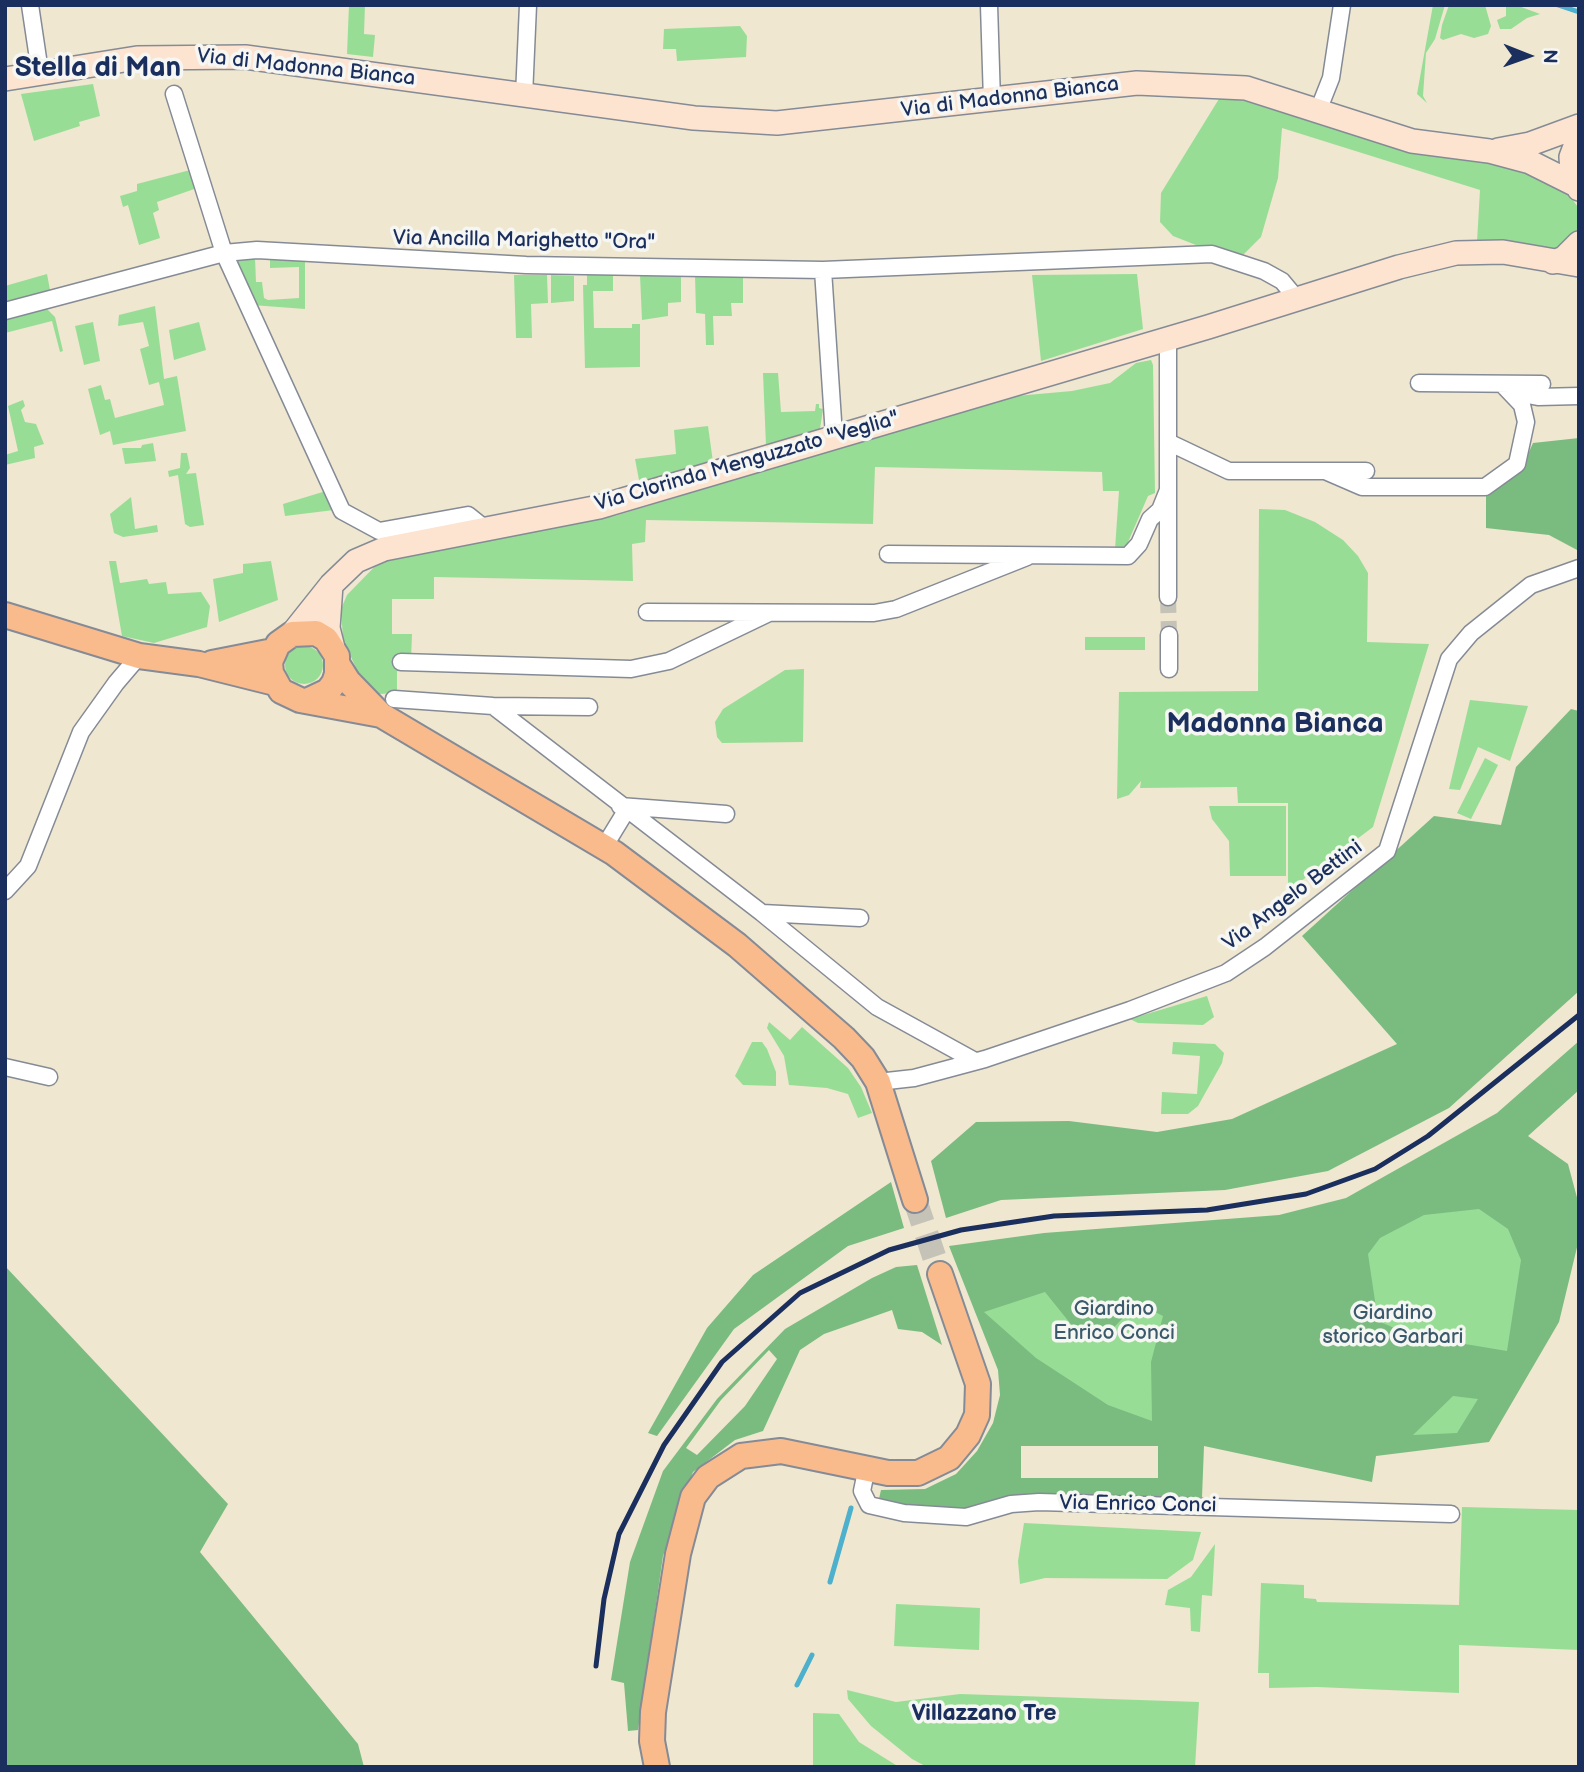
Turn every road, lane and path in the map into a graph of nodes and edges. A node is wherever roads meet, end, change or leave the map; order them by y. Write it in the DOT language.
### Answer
graph roads {
  1 [pos="30,5"];
  2 [pos="528,5"];
  3 [pos="989,5"];
  4 [pos="1342,5"];
  5 [pos="40,72"];
  6 [pos="5,79"];
  7 [pos="174,94"];
  8 [pos="524,96"];
  9 [pos="992,101"];
  10 [pos="1318,111"];
  11 [pos="1579,126"];
  12 [pos="1579,136"];
  13 [pos="1489,151"];
  14 [pos="1577,187"];
  15 [pos="224,253"];
  16 [pos="1578,261"];
  17 [pos="823,270"];
  18 [pos="1297,299"];
  19 [pos="5,311"];
  20 [pos="1168,339"];
  21 [pos="1419,383"];
  22 [pos="1542,384"];
  23 [pos="1507,388"];
  24 [pos="1579,396"];
  25 [pos="834,436"];
  26 [pos="1168,442"];
  27 [pos="1325,471"];
  28 [pos="1366,471"];
  29 [pos="1168,490"];
  30 [pos="488,530"];
  31 [pos="888,555"];
  32 [pos="1027,557"];
  33 [pos="1579,568"];
  34 [pos="331,585"];
  35 [pos="1168,597"];
  36 [pos="647,611"];
  37 [pos="771,612"];
  38 [pos="5,615"];
  39 [pos="292,634"];
  40 [pos="1169,635"];
  41 [pos="274,651"];
  42 [pos="139,656"];
  43 [pos="336,656"];
  44 [pos="401,662"];
  45 [pos="199,664"];
  46 [pos="1169,669"];
  47 [pos="275,683"];
  48 [pos="311,699"];
  49 [pos="493,706"];
  50 [pos="387,707"];
  51 [pos="589,707"];
  52 [pos="623,809"];
  53 [pos="726,814"];
  54 [pos="604,846"];
  55 [pos="5,891"];
  56 [pos="762,913"];
  57 [pos="860,918"];
  58 [pos="975,1061"];
  59 [pos="5,1067"];
  60 [pos="49,1077"];
  61 [pos="878,1082"];
  62 [pos="915,1200"];
  63 [pos="940,1274"];
  64 [pos="867,1467"];
  65 [pos="1451,1514"];
  66 [pos="657,1767"];
  1 -- 5 [label="street"];
  2 -- 8 [label="street"];
  3 -- 9 [label="street"];
  4 -- 10 [label="street"];
  5 -- 6 [label="main road, Via di Madonna Bianca"];
  5 -- 8 [label="main road, Via di Madonna Bianca"];
  7 -- 15 [label="street"];
  8 -- 9 [label="main road, Via di Madonna Bianca"];
  9 -- 10 [label="main road, Via di Madonna Bianca"];
  10 -- 13 [label="main road, Via di Madonna Bianca"];
  11 -- 13 [label="main road, Via di Madonna Bianca"];
  12 -- 14 [label="main road"];
  13 -- 14 [label="main road, Via di Madonna Bianca"];
  15 -- 17 [label="street, Via Ancilla Marighetto \"Ora\""];
  15 -- 19 [label="street, Via Ancilla Marighetto \"Ora\""];
  15 -- 30 [label="street"];
  16 -- 18 [label="main road, Via Clorinda Menguzzato \"Veglia\""];
  17 -- 18 [label="street, Via Ancilla Marighetto \"Ora\""];
  17 -- 25 [label="street"];
  18 -- 20 [label="main road, Via Clorinda Menguzzato \"Veglia\""];
  20 -- 25 [label="main road, Via Clorinda Menguzzato \"Veglia\""];
  20 -- 26 [label="street"];
  21 -- 23 [label="street"];
  22 -- 23 [label="street"];
  23 -- 24 [label="street"];
  23 -- 27 [label="street"];
  25 -- 30 [label="main road, Via Clorinda Menguzzato \"Veglia\""];
  26 -- 27 [label="street"];
  26 -- 29 [label="street"];
  27 -- 28 [label="street"];
  29 -- 32 [label="street"];
  29 -- 35 [label="street"];
  30 -- 34 [label="main road, Via Clorinda Menguzzato \"Veglia\""];
  31 -- 32 [label="street"];
  32 -- 37 [label="street"];
  33 -- 58 [label="street, Via Angelo Bettini"];
  34 -- 39 [label="main road, Via Clorinda Menguzzato \"Veglia\""];
  34 -- 43 [label="main road"];
  36 -- 37 [label="street"];
  37 -- 44 [label="street"];
  38 -- 42 [label="main road"];
  39 -- 41 [label="main road, Via Clorinda Menguzzato \"Veglia\""];
  39 -- 43 [label="main road"];
  40 -- 46 [label="street"];
  41 -- 45 [label="main road"];
  41 -- 47 [label="main road"];
  42 -- 45 [label="main road"];
  42 -- 55 [label="street"];
  43 -- 48 [label="main road"];
  43 -- 50 [label="main road"];
  45 -- 47 [label="main road"];
  47 -- 48 [label="main road"];
  48 -- 50 [label="main road"];
  49 -- 50 [label="street"];
  49 -- 51 [label="street"];
  49 -- 52 [label="street"];
  50 -- 54 [label="main road"];
  52 -- 53 [label="street"];
  52 -- 54 [label="street"];
  52 -- 56 [label="street"];
  54 -- 61 [label="main road"];
  56 -- 57 [label="street"];
  56 -- 58 [label="street"];
  58 -- 61 [label="street, Via Angelo Bettini"];
  59 -- 60 [label="street"];
  61 -- 62 [label="main road"];
  63 -- 64 [label="main road"];
  64 -- 65 [label="street, Via Enrico Conci"];
  64 -- 66 [label="main road"];
}
